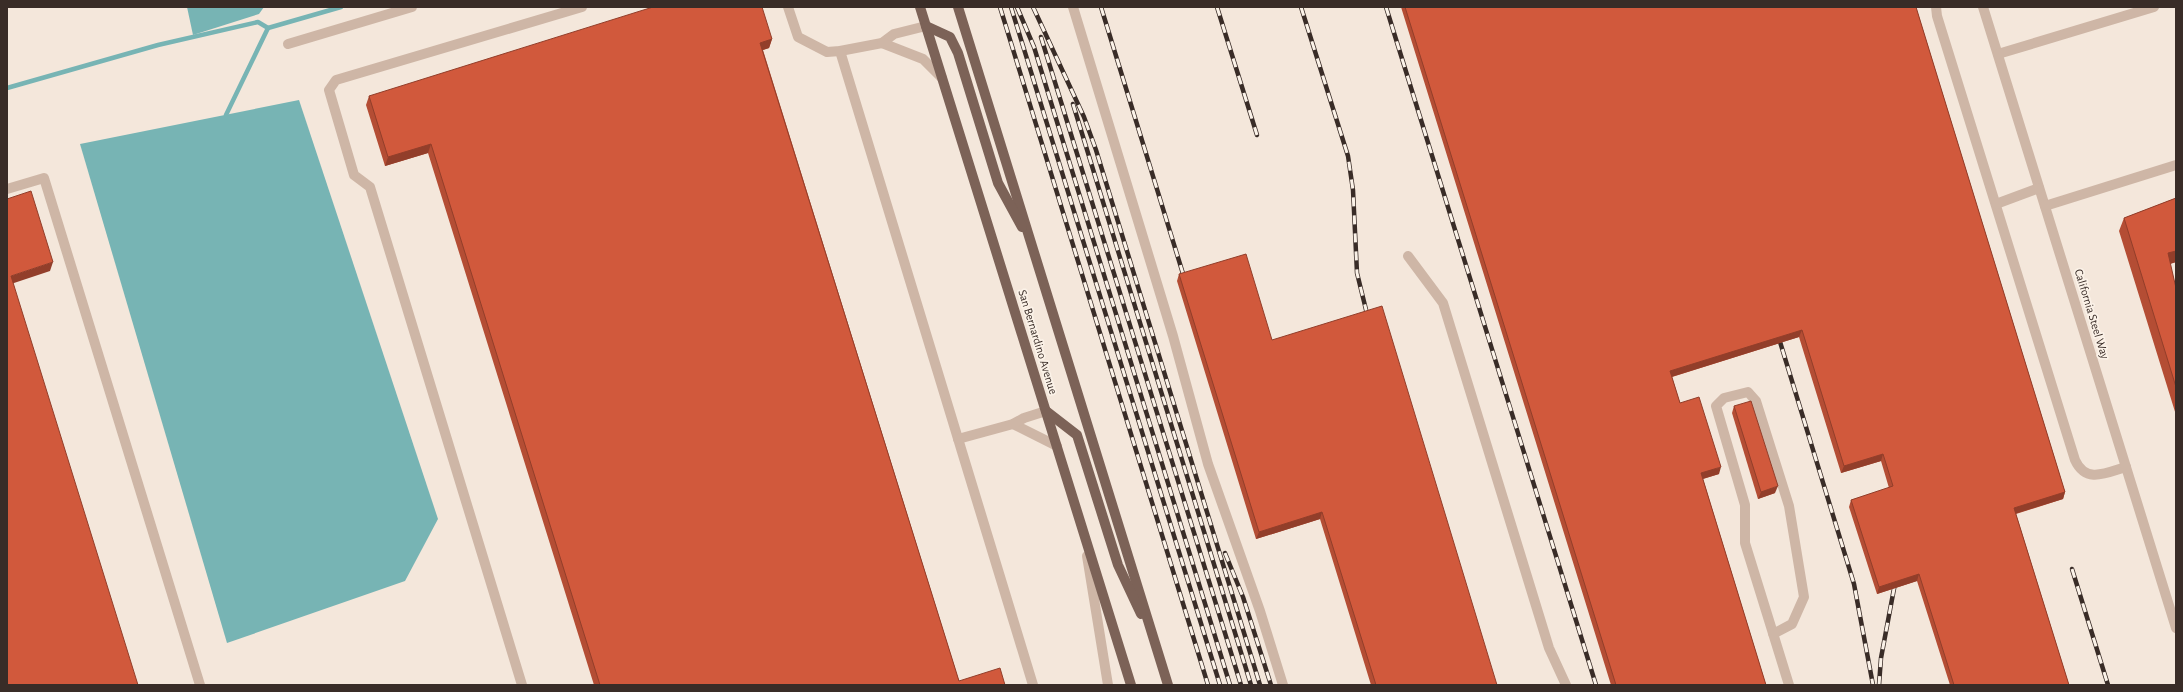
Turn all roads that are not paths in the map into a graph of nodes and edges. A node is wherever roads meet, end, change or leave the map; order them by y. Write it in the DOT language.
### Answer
graph roads {
  1 [pos="412,7"];
  2 [pos="582,7"];
  3 [pos="788,7"];
  4 [pos="920,7"];
  5 [pos="958,7"];
  6 [pos="1073,7"];
  7 [pos="1936,7"];
  8 [pos="1983,7"];
  9 [pos="2154,7"];
  10 [pos="2121,12"];
  11 [pos="926,26"];
  12 [pos="288,44"];
  13 [pos="882,44"];
  14 [pos="840,52"];
  15 [pos="1998,54"];
  16 [pos="942,78"];
  17 [pos="2176,165"];
  18 [pos="2039,188"];
  19 [pos="7,189"];
  20 [pos="1996,204"];
  21 [pos="2045,206"];
  22 [pos="1033,248"];
  23 [pos="1408,256"];
  24 [pos="1046,411"];
  25 [pos="1013,424"];
  26 [pos="958,439"];
  27 [pos="1057,446"];
  28 [pos="2126,467"];
  29 [pos="1083,530"];
  30 [pos="2176,628"];
  31 [pos="1773,634"];
  32 [pos="1154,641"];
  33 [pos="200,685"];
  34 [pos="522,685"];
  35 [pos="1033,685"];
  36 [pos="1108,685"];
  37 [pos="1131,685"];
  38 [pos="1168,685"];
  39 [pos="1283,685"];
  40 [pos="1566,685"];
  41 [pos="1789,685"];
  1 -- 12 [label="street"];
  2 -- 34 [label="street"];
  3 -- 14 [label="street"];
  4 -- 11 [label="main road, San Bernardino Avenue"];
  5 -- 22 [label="main road, San Bernardino Avenue"];
  6 -- 39 [label="street"];
  7 -- 20 [label="street"];
  8 -- 15 [label="street, California Steel Way"];
  9 -- 10 [label="street"];
  10 -- 15 [label="street"];
  11 -- 13 [label="street"];
  11 -- 16 [label="main road, San Bernardino Avenue"];
  11 -- 22 [label="main road"];
  13 -- 14 [label="street"];
  13 -- 16 [label="street"];
  14 -- 26 [label="street"];
  15 -- 18 [label="street, California Steel Way"];
  16 -- 24 [label="main road, San Bernardino Avenue"];
  17 -- 21 [label="street"];
  18 -- 20 [label="street"];
  18 -- 21 [label="street, California Steel Way"];
  19 -- 33 [label="street"];
  20 -- 28 [label="street"];
  21 -- 28 [label="street, California Steel Way"];
  22 -- 32 [label="main road, San Bernardino Avenue"];
  23 -- 40 [label="street"];
  24 -- 25 [label="street"];
  24 -- 27 [label="main road, San Bernardino Avenue"];
  24 -- 32 [label="main road"];
  25 -- 26 [label="street"];
  25 -- 27 [label="street"];
  26 -- 35 [label="street"];
  27 -- 29 [label="main road, San Bernardino Avenue"];
  28 -- 30 [label="street, California Steel Way"];
  29 -- 36 [label="street"];
  29 -- 37 [label="main road, San Bernardino Avenue"];
  31 -- 31 [label="street"];
  31 -- 41 [label="street"];
  32 -- 38 [label="main road, San Bernardino Avenue"];
}
